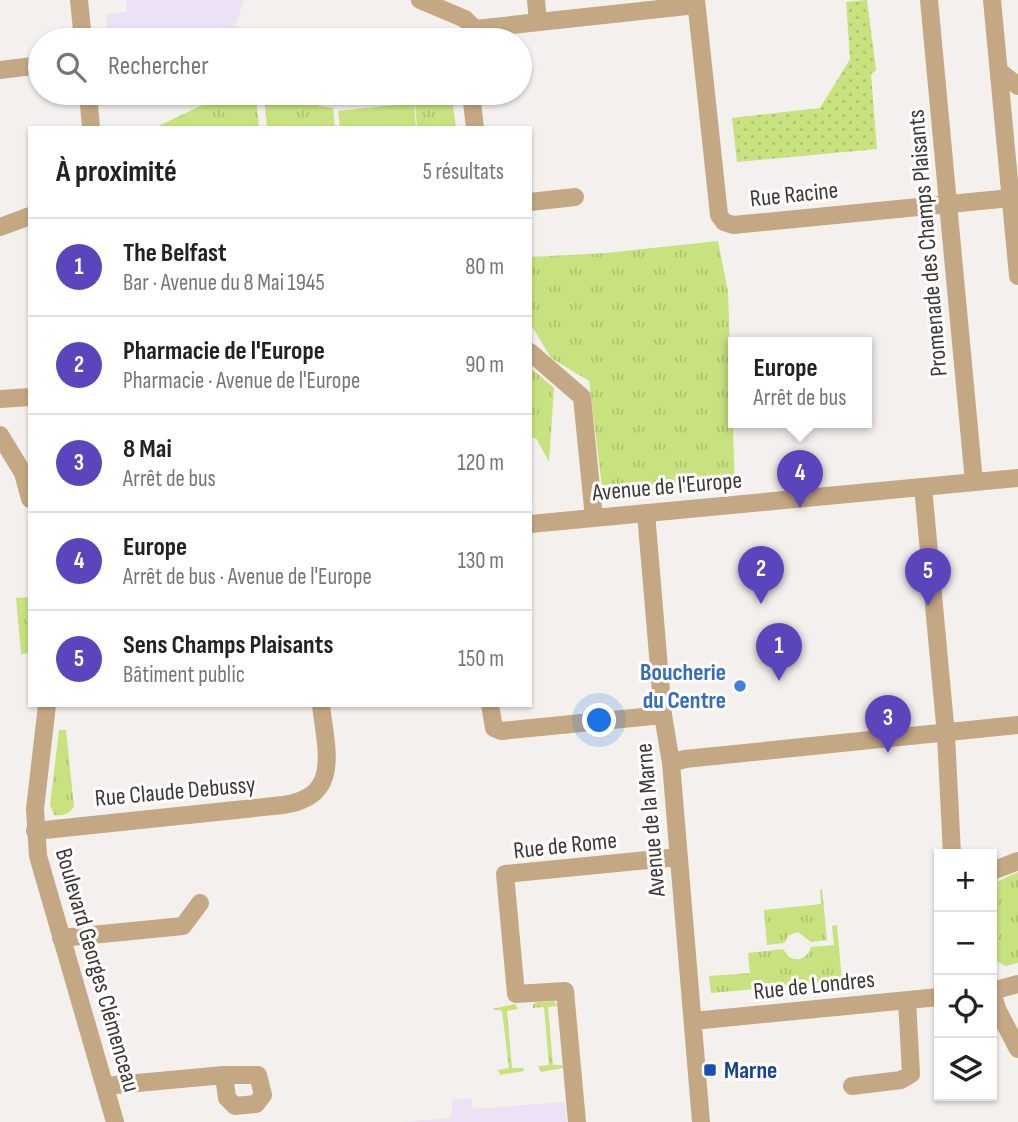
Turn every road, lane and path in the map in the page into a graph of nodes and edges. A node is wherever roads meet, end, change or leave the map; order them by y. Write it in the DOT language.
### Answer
graph roads {
  1 [pos="79,0"];
  2 [pos="421,0"];
  3 [pos="536,0"];
  4 [pos="929,0"];
  5 [pos="992,0"];
  6 [pos="696,2"];
  7 [pos="538,22"];
  8 [pos="82,28"];
  9 [pos="469,28"];
  10 [pos="508,28"];
  11 [pos="28,66"];
  12 [pos="0,70"];
  13 [pos="999,71"];
  14 [pos="1018,86"];
  15 [pos="89,105"];
  16 [pos="472,105"];
  17 [pos="91,126"];
  18 [pos="475,126"];
  19 [pos="1018,140"];
  20 [pos="1008,159"];
  21 [pos="575,197"];
  22 [pos="1011,198"];
  23 [pos="532,202"];
  24 [pos="948,204"];
  25 [pos="28,217"];
  26 [pos="0,227"];
  27 [pos="1018,276"];
  28 [pos="532,354"];
  29 [pos="28,397"];
  30 [pos="0,400"];
  31 [pos="0,435"];
  32 [pos="1018,478"];
  33 [pos="974,482"];
  34 [pos="923,487"];
  35 [pos="28,492"];
  36 [pos="646,513"];
  37 [pos="594,518"];
  38 [pos="532,524"];
  39 [pos="47,707"];
  40 [pos="321,707"];
  41 [pos="490,707"];
  42 [pos="663,715"];
  43 [pos="1018,725"];
  44 [pos="946,735"];
  45 [pos="671,763"];
  46 [pos="35,831"];
  47 [pos="952,849"];
  48 [pos="678,857"];
  49 [pos="1018,861"];
  50 [pos="997,869"];
  51 [pos="200,903"];
  52 [pos="61,938"];
  53 [pos="1018,984"];
  54 [pos="997,990"];
  55 [pos="934,997"];
  56 [pos="907,1000"];
  57 [pos="997,1009"];
  58 [pos="692,1021"];
  59 [pos="1018,1048"];
  60 [pos="224,1075"];
  61 [pos="105,1086"];
  62 [pos="852,1086"];
  63 [pos="115,1122"];
  64 [pos="577,1122"];
  65 [pos="701,1122"];
  1 -- 8 [label="street"];
  2 -- 9 [label="street"];
  3 -- 7 [label="street"];
  4 -- 24 [label="street, Promenade des Champs Plaisants"];
  5 -- 13 [label="street"];
  6 -- 7 [label="street"];
  6 -- 24 [label="street, Rue Racine"];
  7 -- 10 [label="street"];
  11 -- 12 [label="street"];
  13 -- 14 [label="street"];
  13 -- 20 [label="street"];
  15 -- 17 [label="street"];
  16 -- 18 [label="street"];
  19 -- 20 [label="street"];
  20 -- 22 [label="street"];
  21 -- 23 [label="street"];
  22 -- 24 [label="street, Rue Racine"];
  22 -- 27 [label="street"];
  24 -- 33 [label="street, Promenade des Champs Plaisants"];
  25 -- 26 [label="street"];
  28 -- 37 [label="street"];
  29 -- 30 [label="street"];
  31 -- 35 [label="street"];
  32 -- 33 [label="street, Avenue de l'Europe"];
  33 -- 34 [label="street, Avenue de l'Europe"];
  34 -- 36 [label="street, Avenue de l'Europe"];
  34 -- 44 [label="street"];
  36 -- 37 [label="street, Avenue de l'Europe"];
  36 -- 42 [label="street, Avenue de la Marne"];
  37 -- 38 [label="street, Avenue de l'Europe"];
  39 -- 46 [label="street, Boulevard Georges Clémenceau"];
  40 -- 46 [label="street, Rue Claude Debussy"];
  41 -- 42 [label="street"];
  42 -- 45 [label="street, Avenue de la Marne"];
  43 -- 44 [label="street"];
  44 -- 45 [label="street"];
  44 -- 47 [label="street"];
  45 -- 48 [label="street, Avenue de la Marne"];
  46 -- 52 [label="street, Boulevard Georges Clémenceau"];
  48 -- 58 [label="street, Avenue de la Marne"];
  48 -- 64 [label="street, Rue de Rome"];
  49 -- 50 [label="street"];
  51 -- 52 [label="street"];
  52 -- 61 [label="street, Boulevard Georges Clémenceau"];
  53 -- 54 [label="street"];
  55 -- 56 [label="street, Rue de Londres"];
  56 -- 58 [label="street, Rue de Londres"];
  56 -- 62 [label="street"];
  57 -- 59 [label="street"];
  58 -- 65 [label="street, Avenue de la Marne"];
  60 -- 61 [label="street"];
  61 -- 63 [label="street, Boulevard Georges Clémenceau"];
}
